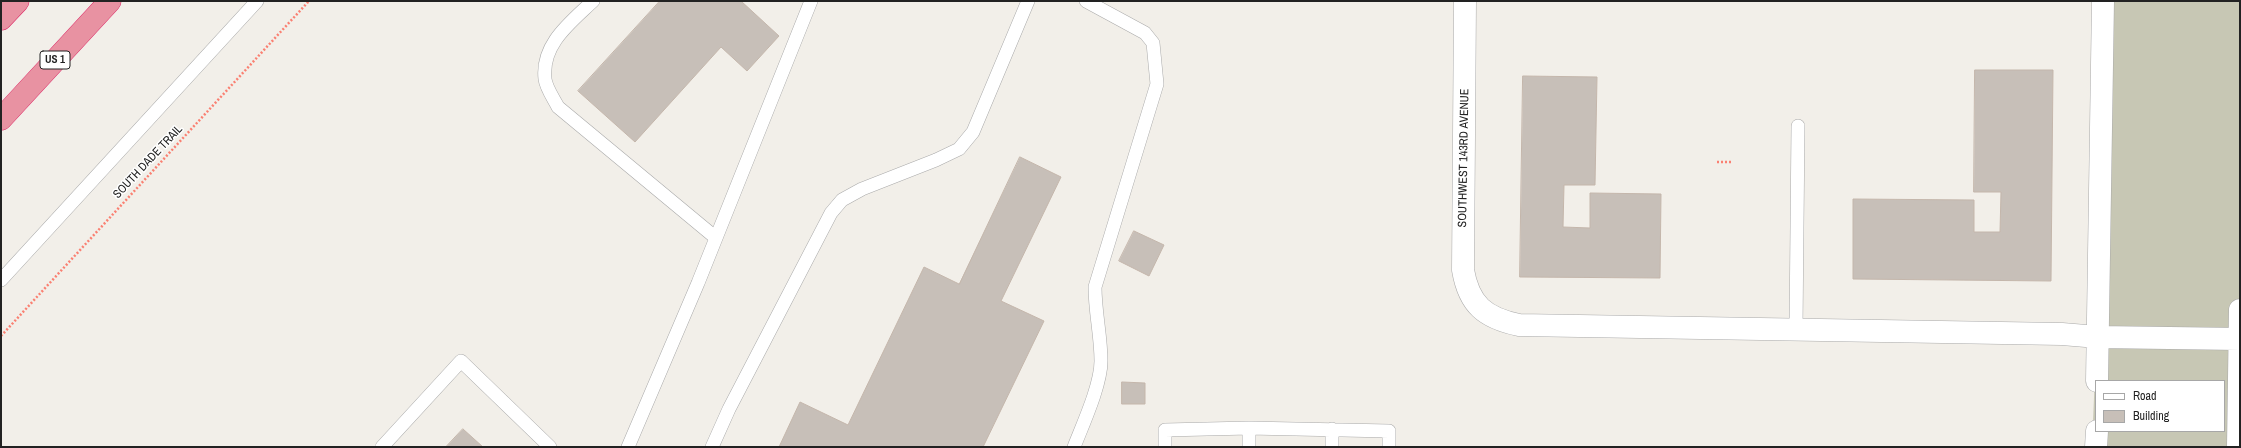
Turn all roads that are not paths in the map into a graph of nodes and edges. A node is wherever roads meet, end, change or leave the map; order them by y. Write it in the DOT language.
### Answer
graph roads {
  1 [pos="18,1"];
  2 [pos="110,1"];
  3 [pos="257,1"];
  4 [pos="593,1"];
  5 [pos="811,1"];
  6 [pos="1028,1"];
  7 [pos="1086,1"];
  8 [pos="1465,1"];
  9 [pos="2103,1"];
  10 [pos="1,19"];
  11 [pos="1,120"];
  12 [pos="1798,126"];
  13 [pos="716,238"];
  14 [pos="1,280"];
  15 [pos="2240,310"];
  16 [pos="1796,328"];
  17 [pos="2098,337"];
  18 [pos="2240,339"];
  19 [pos="2097,380"];
  20 [pos="1249,428"];
  21 [pos="1332,429"];
  22 [pos="2096,432"];
  23 [pos="382,447"];
  24 [pos="550,447"];
  25 [pos="628,447"];
  26 [pos="712,447"];
  27 [pos="1074,447"];
  28 [pos="1165,447"];
  29 [pos="1249,447"];
  30 [pos="1332,447"];
  31 [pos="1388,447"];
  32 [pos="2096,447"];
  33 [pos="2238,447"];
  1 -- 10 [label="highway"];
  2 -- 11 [label="highway, US 1"];
  3 -- 14 [label="lane"];
  4 -- 13 [label="lane"];
  5 -- 13 [label="lane"];
  6 -- 26 [label="lane"];
  7 -- 27 [label="lane"];
  8 -- 16 [label="street, SOUTHWEST 143RD AVENUE"];
  9 -- 17 [label="street"];
  12 -- 16 [label="lane"];
  13 -- 25 [label="lane"];
  15 -- 18 [label="street"];
  16 -- 17 [label="street"];
  17 -- 18 [label="street"];
  17 -- 19 [label="street"];
  18 -- 33 [label="street"];
  20 -- 21 [label="lane"];
  20 -- 28 [label="lane"];
  20 -- 29 [label="lane"];
  21 -- 30 [label="lane"];
  21 -- 31 [label="lane"];
  22 -- 32 [label="street"];
  23 -- 24 [label="lane"];
}
